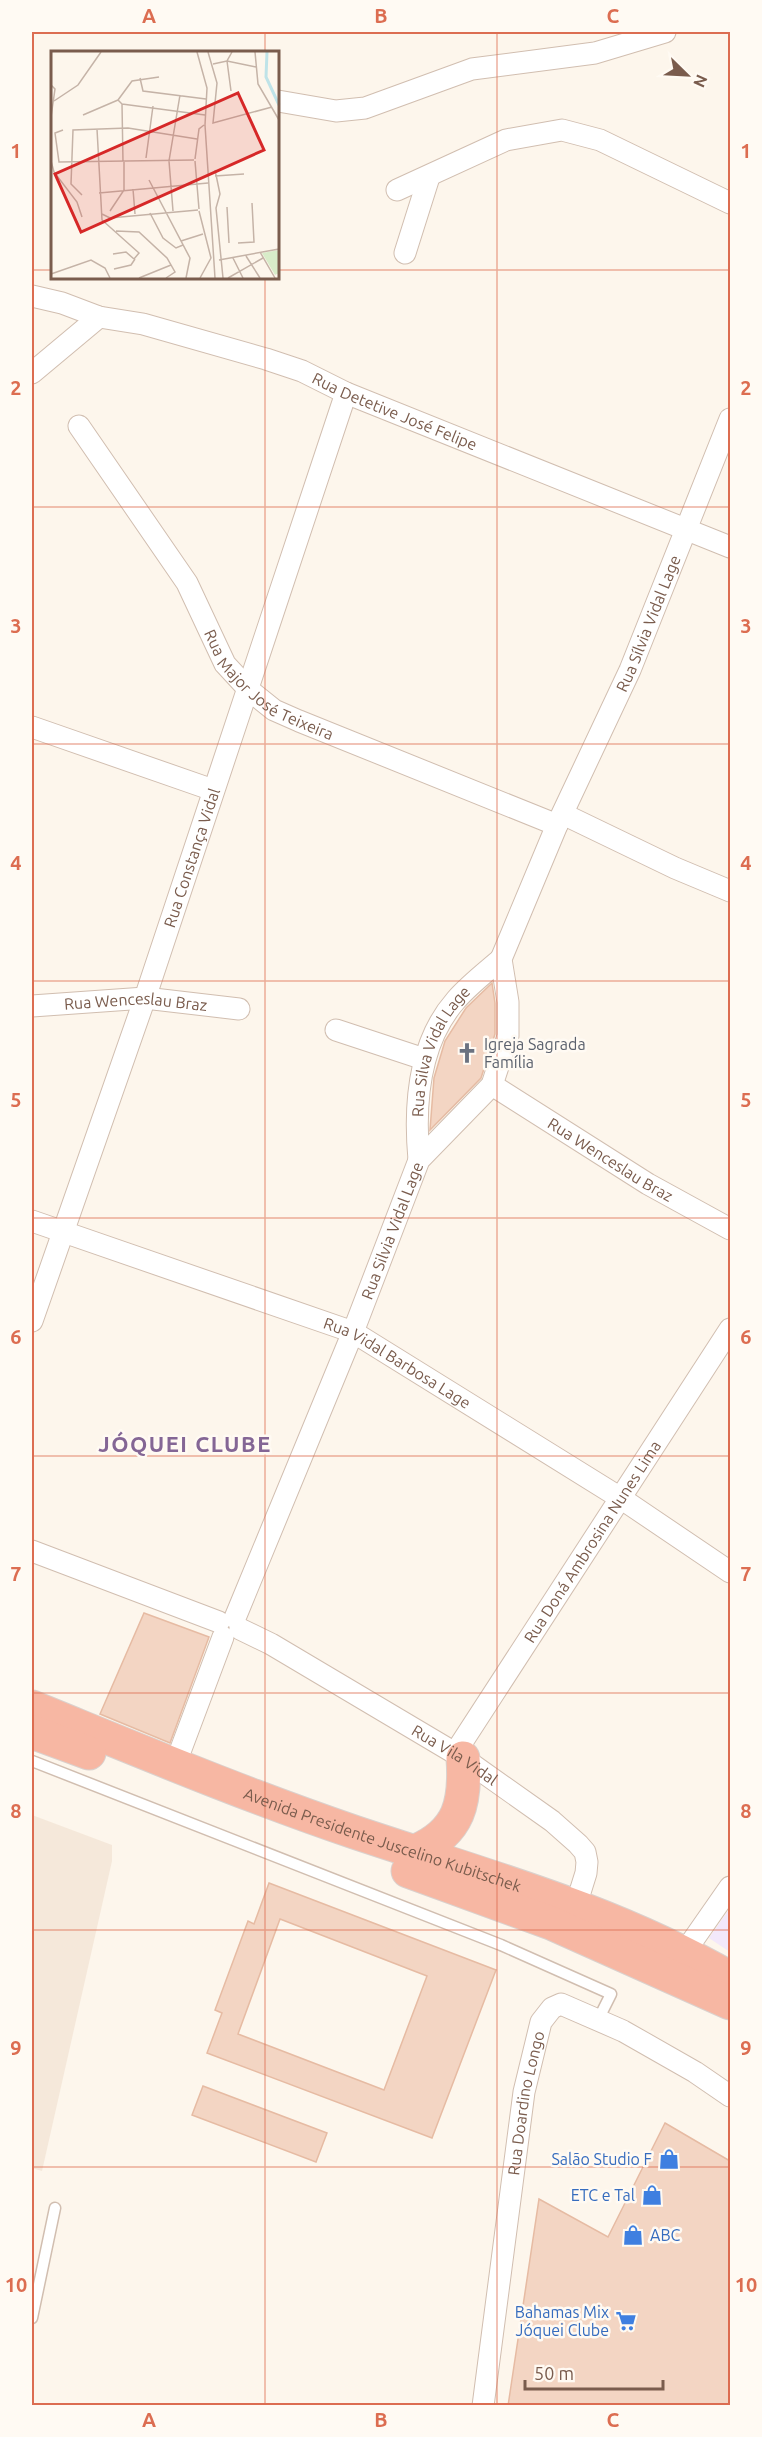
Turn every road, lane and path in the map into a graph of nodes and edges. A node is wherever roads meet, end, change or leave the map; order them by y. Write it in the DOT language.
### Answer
graph roads {
  1 [pos="665,32"];
  2 [pos="279,101"];
  3 [pos="429,177"];
  4 [pos="397,190"];
  5 [pos="730,203"];
  6 [pos="405,253"];
  7 [pos="32,296"];
  8 [pos="99,317"];
  9 [pos="32,373"];
  10 [pos="346,393"];
  11 [pos="730,419"];
  12 [pos="79,426"];
  13 [pos="686,529"];
  14 [pos="730,547"];
  15 [pos="249,690"];
  16 [pos="32,727"];
  17 [pos="213,790"];
  18 [pos="560,820"];
  19 [pos="730,891"];
  20 [pos="501,959"];
  21 [pos="145,998"];
  22 [pos="32,1006"];
  23 [pos="239,1009"];
  24 [pos="336,1030"];
  25 [pos="424,1059"];
  26 [pos="492,1085"];
  27 [pos="419,1160"];
  28 [pos="32,1221"];
  29 [pos="730,1229"];
  30 [pos="62,1232"];
  31 [pos="32,1320"];
  32 [pos="730,1329"];
  33 [pos="353,1332"];
  34 [pos="622,1499"];
  35 [pos="32,1551"];
  36 [pos="730,1572"];
  37 [pos="229,1626"];
  38 [pos="32,1707"];
  39 [pos="32,1732"];
  40 [pos="459,1755"];
  41 [pos="32,1761"];
  42 [pos="175,1765"];
  43 [pos="416,1851"];
  44 [pos="730,1887"];
  45 [pos="563,1914"];
  46 [pos="684,1953"];
  47 [pos="730,1978"];
  48 [pos="730,2003"];
  49 [pos="598,2020"];
  50 [pos="730,2096"];
  51 [pos="55,2208"];
  52 [pos="32,2318"];
  53 [pos="483,2406"];
  1 -- 2 [label="street"];
  3 -- 4 [label="street"];
  3 -- 5 [label="street"];
  3 -- 6 [label="street"];
  7 -- 8 [label="street, Rua Detetive José Felipe"];
  8 -- 9 [label="street"];
  8 -- 10 [label="street, Rua Detetive José Felipe"];
  10 -- 13 [label="street, Rua Detetive José Felipe"];
  10 -- 15 [label="street, Rua Constança Vidal"];
  11 -- 13 [label="street, Rua Sílvia Vidal Lage"];
  12 -- 15 [label="street, Rua Major José Teixeira"];
  13 -- 14 [label="street, Rua Detetive José Felipe"];
  13 -- 18 [label="street, Rua Sílvia Vidal Lage"];
  15 -- 17 [label="street, Rua Constança Vidal"];
  15 -- 18 [label="street, Rua Major José Teixeira"];
  16 -- 17 [label="street"];
  17 -- 21 [label="street, Rua Constança Vidal"];
  18 -- 19 [label="street, Rua Major José Teixeira"];
  18 -- 20 [label="street"];
  20 -- 25 [label="street, Rua Silva Vidal Lage"];
  20 -- 26 [label="street, Rua Silvia Vidal Lage"];
  21 -- 22 [label="street, Rua Wenceslau Braz"];
  21 -- 23 [label="street, Rua Wenceslau Braz"];
  21 -- 30 [label="street, Rua Constança Vidal"];
  24 -- 25 [label="street"];
  25 -- 27 [label="street, Rua Silva Vidal Lage"];
  26 -- 27 [label="street, Rua Silvia Vidal Lage"];
  26 -- 29 [label="street, Rua Wenceslau Braz"];
  27 -- 33 [label="street, Rua Silvia Vidal Lage"];
  28 -- 30 [label="street, Rua Vidal Barbosa Lage"];
  30 -- 31 [label="street, Rua Constança Vidal"];
  30 -- 33 [label="street, Rua Vidal Barbosa Lage"];
  32 -- 34 [label="street, Rua Doná Ambrosina Nunes Lima"];
  33 -- 34 [label="street, Rua Vidal Barbosa Lage"];
  33 -- 37 [label="street, Rua Silvia Vidal Lage"];
  34 -- 36 [label="street, Rua Vidal Barbosa Lage"];
  34 -- 40 [label="street, Rua Doná Ambrosina Nunes Lima"];
  35 -- 37 [label="street, Rua Vila Vidal"];
  37 -- 40 [label="street, Rua Vila Vidal"];
  37 -- 42 [label="street, Rua Silvia Vidal Lage"];
  38 -- 42 [label="highway, Avenida Presidente Juscelino Kubitschek"];
  39 -- 45 [label="highway, Avenida Presidente Juscelino Kubitschek"];
  40 -- 43 [label="highway"];
  40 -- 45 [label="street, Rua Vila Vidal"];
  41 -- 49 [label="lane"];
  42 -- 43 [label="highway, Avenida Presidente Juscelino Kubitschek"];
  43 -- 45 [label="highway, Avenida Presidente Juscelino Kubitschek"];
  44 -- 46 [label="street"];
  45 -- 46 [label="highway, Avenida Presidente Juscelino Kubitschek"];
  45 -- 48 [label="highway, Avenida Presidente Juscelino Kubitschek"];
  46 -- 47 [label="highway, Avenida Presidente Juscelino Kubitschek"];
  49 -- 50 [label="street, Rua Doardino Longo"];
  49 -- 53 [label="street, Rua Doardino Longo"];
  51 -- 52 [label="lane"];
}
